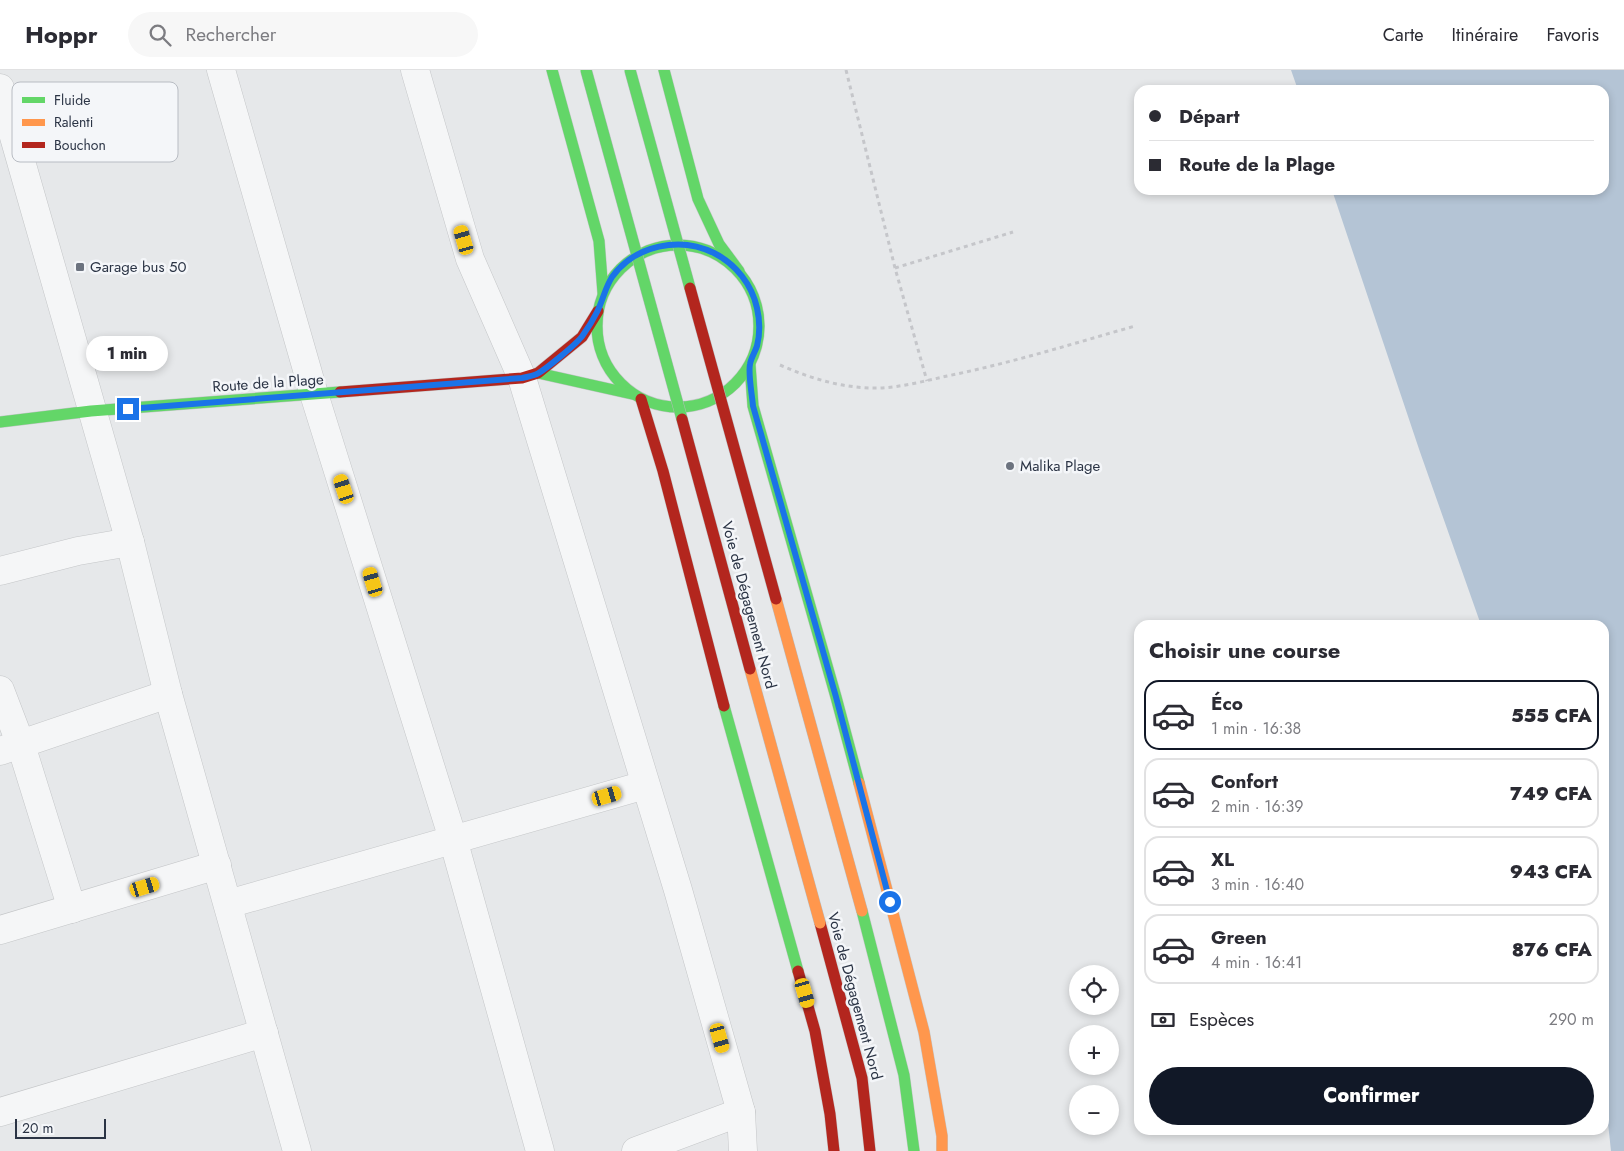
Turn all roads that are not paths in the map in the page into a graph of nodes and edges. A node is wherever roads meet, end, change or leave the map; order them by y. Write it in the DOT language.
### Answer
graph roads {
  1 [pos="221,70"];
  2 [pos="415,70"];
  3 [pos="552,70"];
  4 [pos="586,70"];
  5 [pos="630,70"];
  6 [pos="664,70"];
  7 [pos="0,88"];
  8 [pos="12,131"];
  9 [pos="21,162"];
  10 [pos="739,271"];
  11 [pos="604,292"];
  12 [pos="598,311"];
  13 [pos="750,365"];
  14 [pos="530,376"];
  15 [pos="314,394"];
  16 [pos="636,396"];
  17 [pos="91,411"];
  18 [pos="0,422"];
  19 [pos="130,542"];
  20 [pos="0,571"];
  21 [pos="0,690"];
  22 [pos="168,694"];
  23 [pos="10,748"];
  24 [pos="645,785"];
  25 [pos="453,839"];
  26 [pos="217,865"];
  27 [pos="228,904"];
  28 [pos="72,910"];
  29 [pos="0,930"];
  30 [pos="264,1033"];
  31 [pos="0,1112"];
  32 [pos="741,1112"];
  33 [pos="297,1151"];
  34 [pos="540,1151"];
  35 [pos="636,1151"];
  36 [pos="743,1151"];
  37 [pos="834,1151"];
  38 [pos="870,1151"];
  39 [pos="914,1151"];
  40 [pos="942,1151"];
  1 -- 15 [label="street"];
  2 -- 14 [label="street"];
  3 -- 11 [label="main road"];
  4 -- 38 [label="main road, Voie de Dégagement Nord, bridge"];
  5 -- 39 [label="main road, Voie de Dégagement Nord, bridge"];
  6 -- 10 [label="main road"];
  7 -- 8 [label="street"];
  9 -- 17 [label="street"];
  10 -- 11 [label="main road"];
  10 -- 13 [label="main road"];
  11 -- 12 [label="main road"];
  12 -- 14 [label="main road"];
  12 -- 16 [label="main road"];
  13 -- 16 [label="main road"];
  13 -- 40 [label="main road"];
  14 -- 15 [label="main road, Route de la Plage"];
  14 -- 16 [label="main road, Route de la Plage"];
  14 -- 24 [label="street"];
  15 -- 17 [label="main road, Route de la Plage"];
  15 -- 25 [label="street"];
  16 -- 37 [label="main road"];
  17 -- 18 [label="main road, Route de la Plage"];
  17 -- 19 [label="street"];
  19 -- 20 [label="street"];
  19 -- 22 [label="street"];
  21 -- 23 [label="street"];
  22 -- 23 [label="street"];
  22 -- 26 [label="street"];
  23 -- 28 [label="street"];
  24 -- 25 [label="street"];
  24 -- 32 [label="street"];
  25 -- 27 [label="street"];
  25 -- 34 [label="street"];
  26 -- 27 [label="street"];
  26 -- 28 [label="street"];
  27 -- 30 [label="street"];
  28 -- 29 [label="street"];
  30 -- 31 [label="street"];
  30 -- 33 [label="street"];
  32 -- 35 [label="street"];
  32 -- 36 [label="street"];
}
